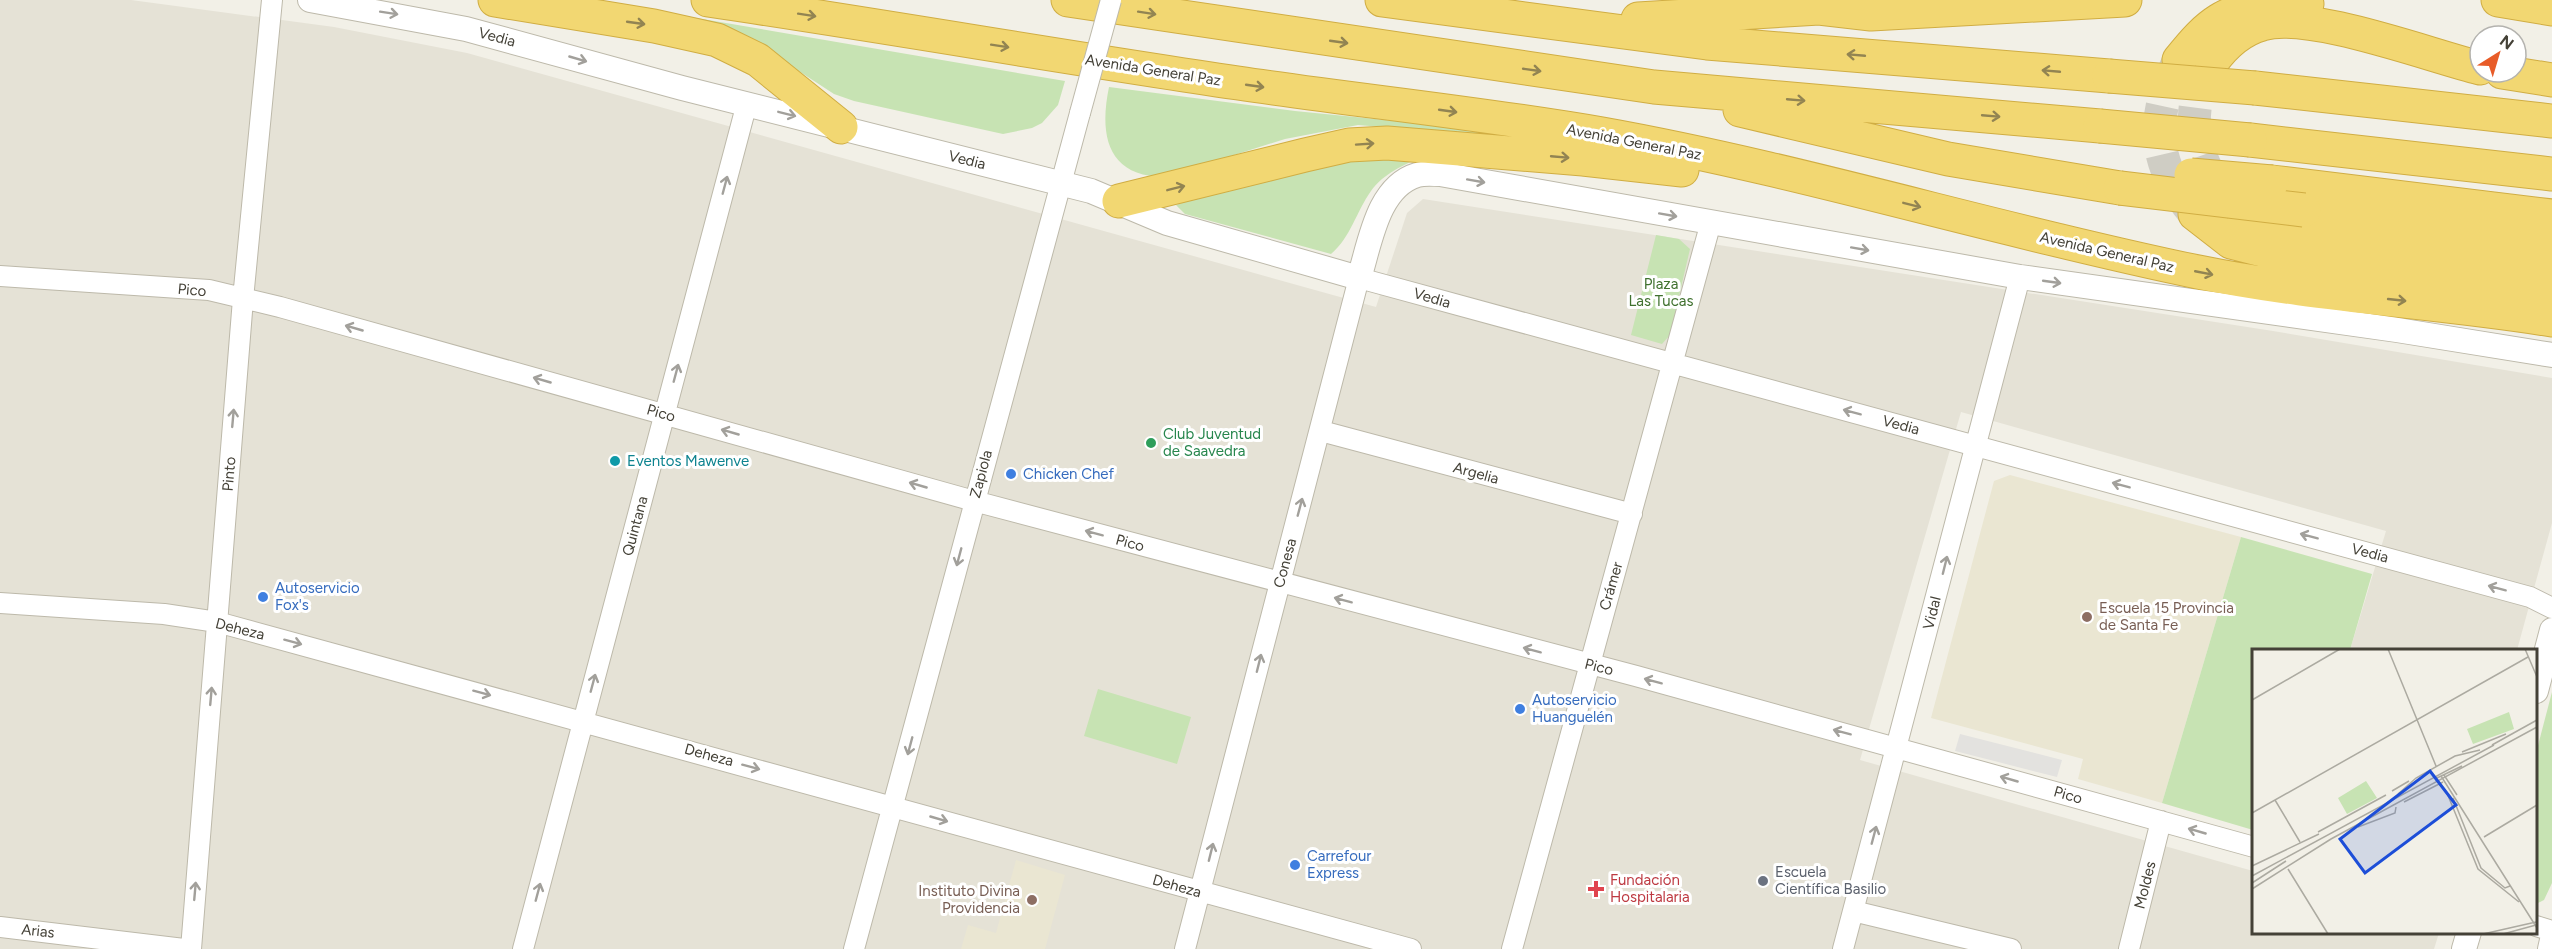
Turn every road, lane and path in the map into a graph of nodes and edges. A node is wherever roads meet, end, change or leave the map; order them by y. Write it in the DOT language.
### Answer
graph roads {
  1 [pos="272,0"];
  2 [pos="310,0"];
  3 [pos="495,0"];
  4 [pos="708,0"];
  5 [pos="1068,0"];
  6 [pos="1111,0"];
  7 [pos="1382,0"];
  8 [pos="2126,0"];
  9 [pos="2255,0"];
  10 [pos="2498,0"];
  11 [pos="2274,1"];
  12 [pos="1830,4"];
  13 [pos="2545,8"];
  14 [pos="1543,24"];
  15 [pos="2468,41"];
  16 [pos="2528,54"];
  17 [pos="2552,59"];
  18 [pos="2179,60"];
  19 [pos="2212,62"];
  20 [pos="2468,65"];
  21 [pos="2528,76"];
  22 [pos="2552,80"];
  23 [pos="1654,87"];
  24 [pos="747,103"];
  25 [pos="2552,121"];
  26 [pos="841,127"];
  27 [pos="2552,174"];
  28 [pos="2117,178"];
  29 [pos="1059,183"];
  30 [pos="1399,184"];
  31 [pos="1855,190"];
  32 [pos="1119,201"];
  33 [pos="2195,214"];
  34 [pos="2244,216"];
  35 [pos="2552,216"];
  36 [pos="1711,222"];
  37 [pos="2552,244"];
  38 [pos="2552,271"];
  39 [pos="0,276"];
  40 [pos="2020,277"];
  41 [pos="1359,278"];
  42 [pos="2552,292"];
  43 [pos="2490,296"];
  44 [pos="243,299"];
  45 [pos="2552,320"];
  46 [pos="2552,355"];
  47 [pos="1673,365"];
  48 [pos="665,414"];
  49 [pos="1321,431"];
  50 [pos="1977,445"];
  51 [pos="974,501"];
  52 [pos="1632,514"];
  53 [pos="1280,583"];
  54 [pos="0,603"];
  55 [pos="2552,608"];
  56 [pos="217,622"];
  57 [pos="2552,630"];
  58 [pos="1588,665"];
  59 [pos="2537,684"];
  60 [pos="583,720"];
  61 [pos="1898,747"];
  62 [pos="894,806"];
  63 [pos="2162,821"];
  64 [pos="2252,847"];
  65 [pos="1201,892"];
  66 [pos="1853,911"];
  67 [pos="0,927"];
  68 [pos="2537,927"];
  69 [pos="2552,931"];
  70 [pos="2469,934"];
  71 [pos="2552,940"];
  72 [pos="184,949"];
  73 [pos="190,949"];
  74 [pos="523,949"];
  75 [pos="854,949"];
  76 [pos="1185,949"];
  77 [pos="1411,949"];
  78 [pos="1512,949"];
  79 [pos="1843,949"];
  80 [pos="2011,949"];
  81 [pos="2129,949"];
  82 [pos="2464,949"];
  83 [pos="2550,949"];
  1 -- 44 [label="street, Pinto"];
  2 -- 24 [label="street, Vedia, one-way"];
  3 -- 26 [label="highway, one-way"];
  4 -- 31 [label="highway, Avenida General Paz, one-way"];
  5 -- 23 [label="highway, one-way"];
  6 -- 29 [label="street, Zapiola, bridge"];
  7 -- 14 [label="highway"];
  8 -- 12 [label="highway"];
  9 -- 11 [label="highway"];
  10 -- 13 [label="highway"];
  11 -- 15 [label="highway"];
  11 -- 18 [label="highway"];
  12 -- 14 [label="highway"];
  25 -- 14 [label="highway, one-way, bridge"];
  16 -- 17 [label="highway"];
  19 -- 20 [label="highway"];
  21 -- 22 [label="highway"];
  23 -- 27 [label="highway, one-way, bridge"];
  23 -- 28 [label="highway"];
  24 -- 26 [label="street, Vedia, one-way"];
  48 -- 24 [label="street, Quintana, one-way"];
  26 -- 29 [label="street, Vedia"];
  28 -- 35 [label="highway, bridge"];
  28 -- 37 [label="highway, bridge"];
  29 -- 32 [label="street, Vedia"];
  29 -- 51 [label="street, Zapiola"];
  30 -- 36 [label="street, Avenida General Paz, one-way"];
  30 -- 41 [label="street, Conesa"];
  32 -- 31 [label="highway, one-way"];
  31 -- 43 [label="highway, Avenida General Paz, one-way"];
  32 -- 41 [label="street, Vedia"];
  33 -- 43 [label="highway"];
  34 -- 38 [label="highway"];
  36 -- 40 [label="street, Avenida General Paz, one-way"];
  36 -- 47 [label="street, Crámer"];
  39 -- 44 [label="street, Pico"];
  40 -- 46 [label="street, Avenida General Paz, one-way"];
  40 -- 50 [label="street, Vidal"];
  41 -- 47 [label="street, Vedia"];
  41 -- 49 [label="street, Conesa"];
  42 -- 43 [label="highway"];
  43 -- 45 [label="highway, Avenida General Paz"];
  48 -- 44 [label="street, Pico, one-way"];
  56 -- 44 [label="street, Pinto, one-way"];
  50 -- 47 [label="street, Vedia, one-way"];
  47 -- 52 [label="street, Crámer"];
  51 -- 48 [label="street, Pico, one-way"];
  60 -- 48 [label="street, Quintana, one-way"];
  49 -- 52 [label="street, Argelia"];
  53 -- 49 [label="street, Conesa, one-way"];
  55 -- 50 [label="street, Vedia, one-way"];
  61 -- 50 [label="street, Vidal, one-way"];
  53 -- 51 [label="street, Pico, one-way"];
  51 -- 62 [label="street, Zapiola, one-way"];
  52 -- 58 [label="street, Crámer"];
  58 -- 53 [label="street, Pico, one-way"];
  65 -- 53 [label="street, Conesa, one-way"];
  54 -- 56 [label="street, Deheza"];
  56 -- 60 [label="street, Deheza, one-way"];
  73 -- 56 [label="street, Pinto, one-way"];
  57 -- 59 [label="street"];
  61 -- 58 [label="street, Pico, one-way"];
  58 -- 78 [label="street, Crámer"];
  60 -- 62 [label="street, Deheza, one-way"];
  74 -- 60 [label="street, Quintana, one-way"];
  63 -- 61 [label="street, Pico, one-way"];
  66 -- 61 [label="street, Vidal, one-way"];
  62 -- 65 [label="street, Deheza, one-way"];
  62 -- 75 [label="street, Zapiola"];
  64 -- 63 [label="street, Pico, one-way"];
  63 -- 81 [label="street, Moldes"];
  65 -- 76 [label="street, Conesa"];
  65 -- 77 [label="street, Deheza"];
  66 -- 79 [label="street, Vidal"];
  66 -- 80 [label="street"];
  67 -- 72 [label="street, Arias"];
  68 -- 69 [label="street"];
  70 -- 82 [label="street"];
  71 -- 83 [label="street"];
}
